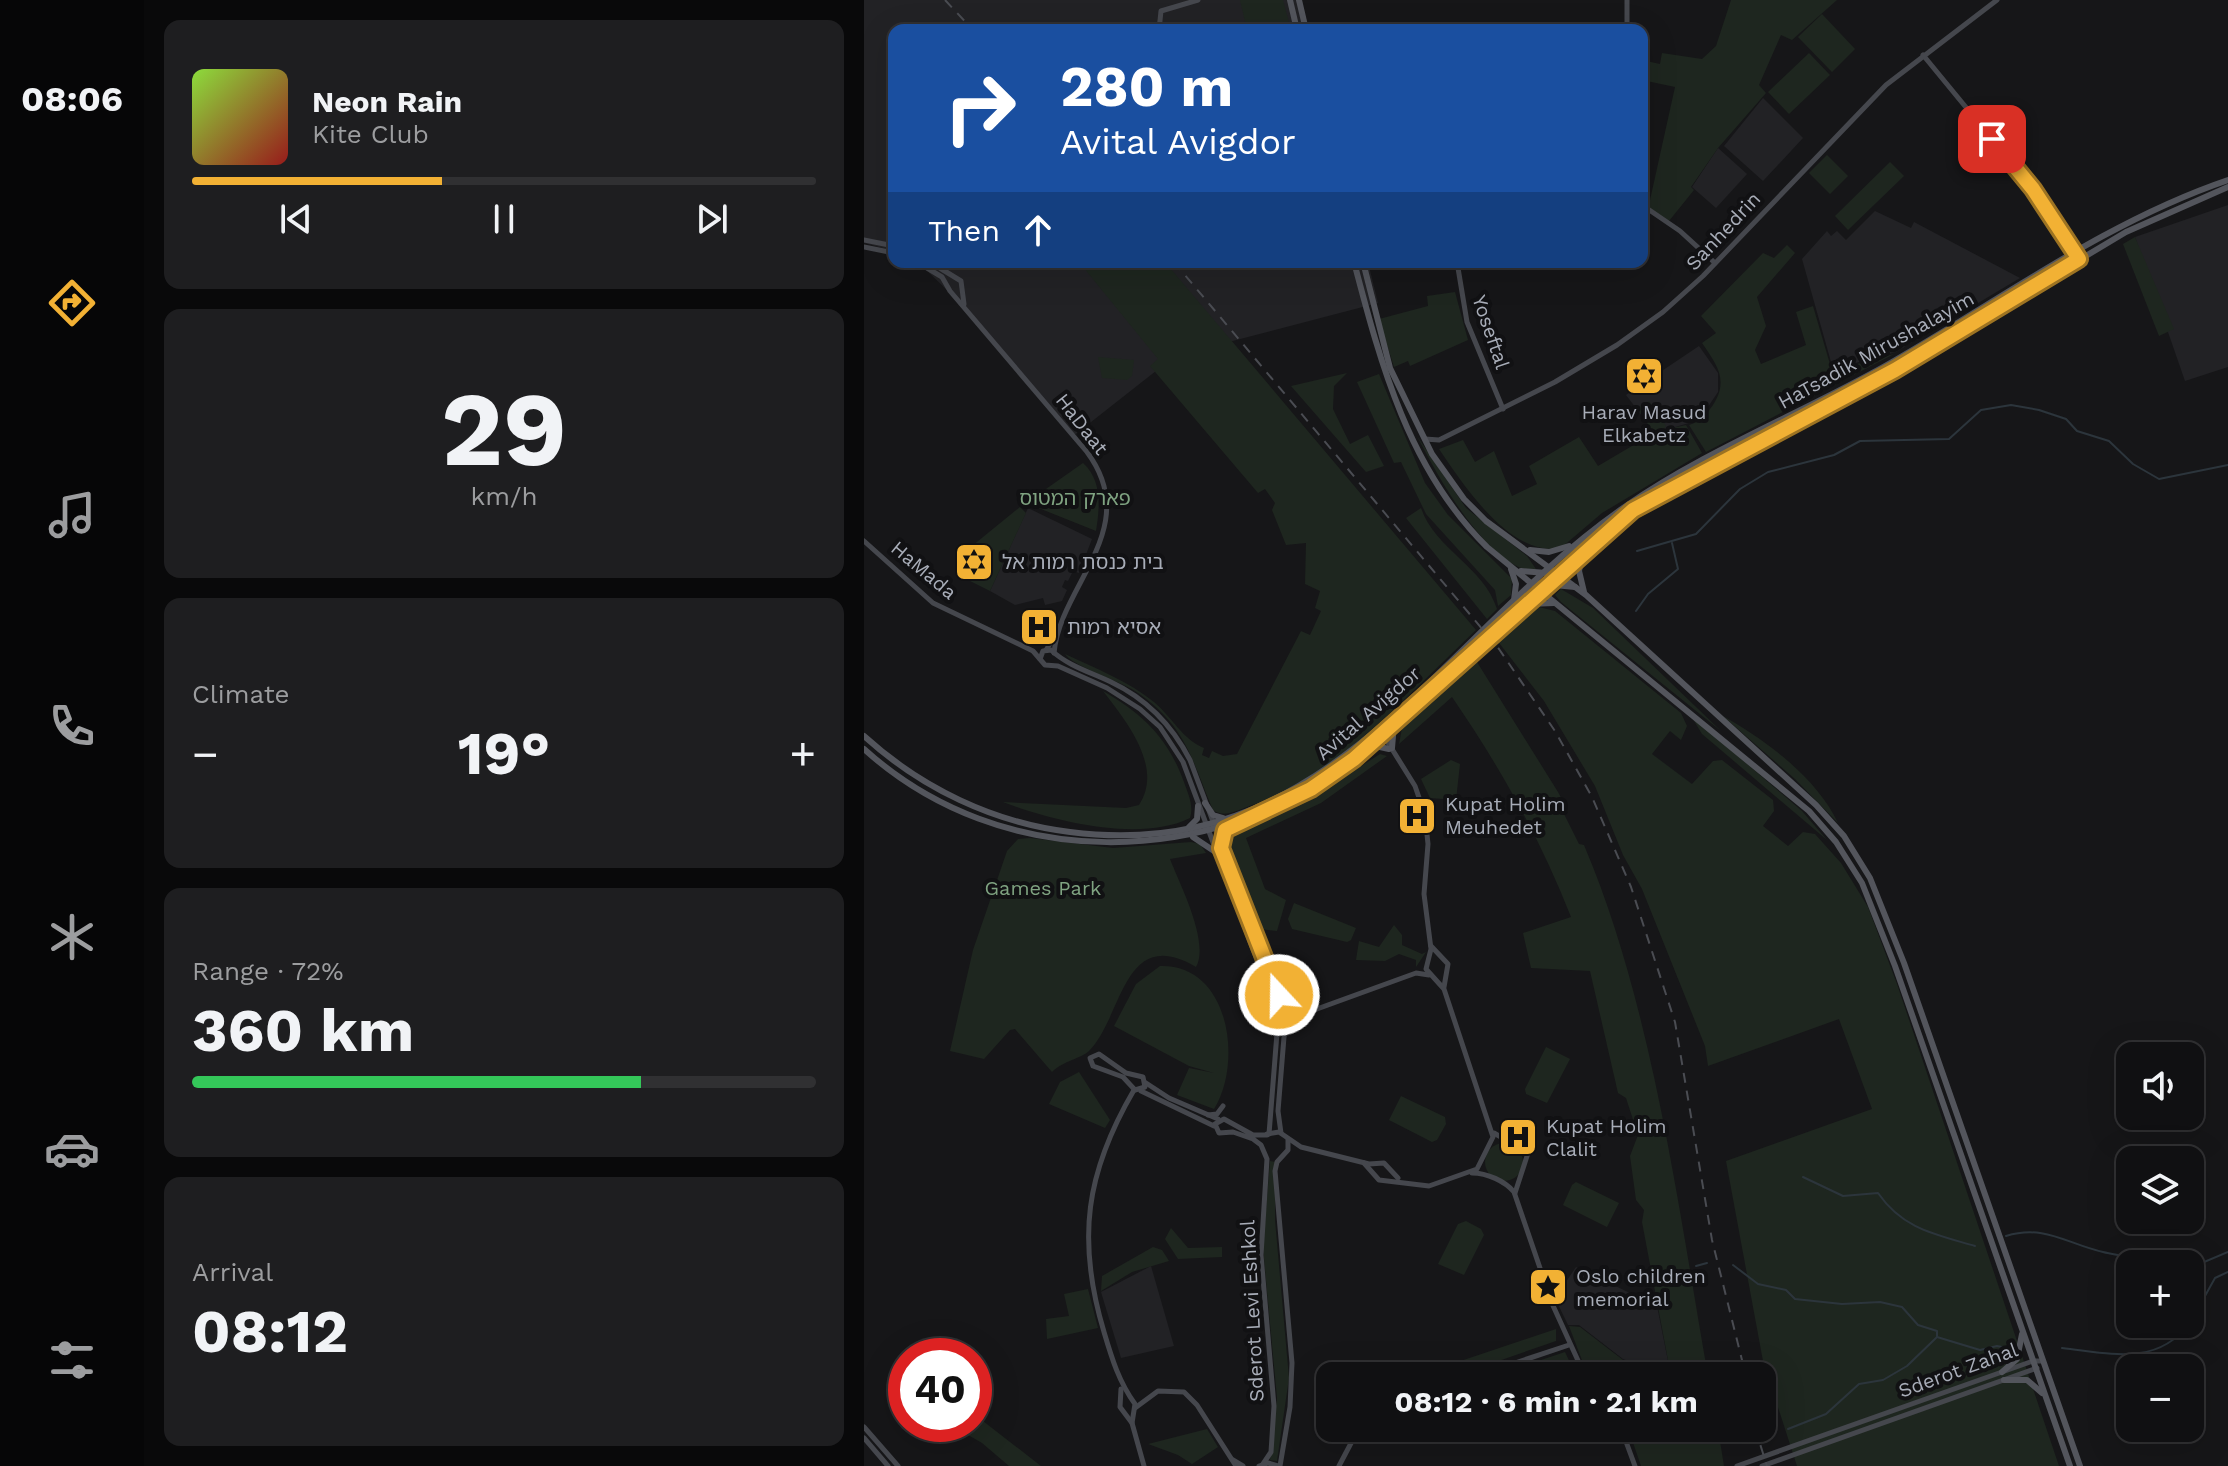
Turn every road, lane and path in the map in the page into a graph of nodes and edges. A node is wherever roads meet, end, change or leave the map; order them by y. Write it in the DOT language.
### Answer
graph roads {
  1 [pos="1198,0"];
  2 [pos="1290,0"];
  3 [pos="1299,0"];
  4 [pos="1627,0"];
  5 [pos="1997,0"];
  6 [pos="1160,24"];
  7 [pos="1296,24"];
  8 [pos="1305,24"];
  9 [pos="1627,24"];
  10 [pos="1923,55"];
  11 [pos="2228,180"];
  12 [pos="2228,187"];
  13 [pos="1648,209"];
  14 [pos="864,240"];
  15 [pos="888,245"];
  16 [pos="864,247"];
  17 [pos="888,252"];
  18 [pos="2075,257"];
  19 [pos="1715,263"];
  20 [pos="927,268"];
  21 [pos="940,268"];
  22 [pos="1356,268"];
  23 [pos="1365,268"];
  24 [pos="1458,268"];
  25 [pos="957,279"];
  26 [pos="949,286"];
  27 [pos="962,290"];
  28 [pos="954,293"];
  29 [pos="965,309"];
  30 [pos="1503,409"];
  31 [pos="1424,439"];
  32 [pos="1439,440"];
  33 [pos="1432,454"];
  34 [pos="864,541"];
  35 [pos="1576,544"];
  36 [pos="1523,548"];
  37 [pos="1582,554"];
  38 [pos="1534,556"];
  39 [pos="1511,566"];
  40 [pos="1550,566"];
  41 [pos="1560,574"];
  42 [pos="1541,579"];
  43 [pos="1550,579"];
  44 [pos="1532,583"];
  45 [pos="1578,588"];
  46 [pos="1541,591"];
  47 [pos="1586,595"];
  48 [pos="1514,600"];
  49 [pos="1555,602"];
  50 [pos="1526,605"];
  51 [pos="1062,626"];
  52 [pos="1009,640"];
  53 [pos="1046,650"];
  54 [pos="1055,654"];
  55 [pos="1040,659"];
  56 [pos="1052,665"];
  57 [pos="1395,721"];
  58 [pos="1379,734"];
  59 [pos="864,736"];
  60 [pos="1368,746"];
  61 [pos="1390,748"];
  62 [pos="864,749"];
  63 [pos="1202,805"];
  64 [pos="1229,822"];
  65 [pos="1208,827"];
  66 [pos="1185,833"];
  67 [pos="1217,850"];
  68 [pos="1431,945"];
  69 [pos="1440,956"];
  70 [pos="1428,961"];
  71 [pos="1416,973"];
  72 [pos="1446,974"];
  73 [pos="1432,976"];
  74 [pos="1444,989"];
  75 [pos="1328,1003"];
  76 [pos="1288,1004"];
  77 [pos="1272,1009"];
  78 [pos="1290,1020"];
  79 [pos="1275,1021"];
  80 [pos="1103,1059"];
  81 [pos="1098,1067"];
  82 [pos="1136,1076"];
  83 [pos="1146,1083"];
  84 [pos="1135,1089"];
  85 [pos="1223,1106"];
  86 [pos="1204,1115"];
  87 [pos="1219,1119"];
  88 [pos="1228,1122"];
  89 [pos="1214,1126"];
  90 [pos="1493,1131"];
  91 [pos="1226,1132"];
  92 [pos="1281,1133"];
  93 [pos="1268,1134"];
  94 [pos="1502,1139"];
  95 [pos="1288,1140"];
  96 [pos="1492,1141"];
  97 [pos="1302,1147"];
  98 [pos="1264,1151"];
  99 [pos="1285,1154"];
  100 [pos="1364,1163"];
  101 [pos="1378,1163"];
  102 [pos="1482,1163"];
  103 [pos="1390,1169"];
  104 [pos="1373,1173"];
  105 [pos="1471,1174"];
  106 [pos="1486,1175"];
  107 [pos="1386,1179"];
  108 [pos="1517,1180"];
  109 [pos="1402,1181"];
  110 [pos="1507,1185"];
  111 [pos="1515,1194"];
  112 [pos="1540,1268"];
  113 [pos="1550,1281"];
  114 [pos="1543,1284"];
  115 [pos="1554,1291"];
  116 [pos="1546,1293"];
  117 [pos="1552,1303"];
  118 [pos="2021,1327"];
  119 [pos="1569,1345"];
  120 [pos="2043,1361"];
  121 [pos="1518,1362"];
  122 [pos="1578,1362"];
  123 [pos="2035,1364"];
  124 [pos="2002,1372"];
  125 [pos="2004,1380"];
  126 [pos="1120,1384"];
  127 [pos="1147,1396"];
  128 [pos="1130,1398"];
  129 [pos="2048,1401"];
  130 [pos="1121,1402"];
  131 [pos="1134,1409"];
  132 [pos="1125,1413"];
  133 [pos="1132,1423"];
  134 [pos="864,1427"];
  135 [pos="864,1438"];
  136 [pos="1352,1442"];
  137 [pos="1626,1442"];
  138 [pos="1224,1451"];
  139 [pos="1261,1465"];
  140 [pos="888,1466"];
  141 [pos="898,1466"];
  142 [pos="1144,1466"];
  143 [pos="1236,1466"];
  144 [pos="1243,1466"];
  145 [pos="1279,1466"];
  146 [pos="1339,1466"];
  147 [pos="1635,1466"];
  148 [pos="1737,1466"];
  149 [pos="1762,1466"];
  150 [pos="2070,1466"];
  151 [pos="2080,1466"];
  1 -- 6 [label="street"];
  2 -- 7 [label="main road"];
  3 -- 8 [label="main road"];
  4 -- 9 [label="street"];
  5 -- 10 [label="street, Sanhedrin"];
  10 -- 18 [label="street"];
  10 -- 19 [label="street, Sanhedrin"];
  11 -- 18 [label="main road, HaTsadik Mirushalayim"];
  12 -- 18 [label="main road, HaTsadik Mirushalayim"];
  13 -- 19 [label="street"];
  14 -- 15 [label="street"];
  16 -- 17 [label="street"];
  18 -- 35 [label="main road, HaTsadik Mirushalayim"];
  18 -- 37 [label="main road, HaTsadik Mirushalayim"];
  19 -- 30 [label="street, Sanhedrin"];
  20 -- 26 [label="street"];
  21 -- 25 [label="street"];
  22 -- 39 [label="main road"];
  23 -- 31 [label="main road"];
  24 -- 30 [label="street, Yoseftal"];
  25 -- 26 [label="street"];
  25 -- 27 [label="street"];
  26 -- 28 [label="street, HaDaat"];
  27 -- 28 [label="street"];
  27 -- 29 [label="street"];
  28 -- 29 [label="street, HaDaat"];
  29 -- 51 [label="street, HaDaat"];
  30 -- 32 [label="street, Sanhedrin"];
  31 -- 32 [label="street, Sanhedrin"];
  31 -- 33 [label="main road"];
  32 -- 33 [label="street"];
  33 -- 36 [label="main road"];
  34 -- 52 [label="street, HaMada"];
  35 -- 36 [label="main road"];
  35 -- 40 [label="main road, HaTsadik Mirushalayim"];
  36 -- 38 [label="main road"];
  37 -- 41 [label="main road, HaTsadik Mirushalayim"];
  37 -- 47 [label="main road"];
  38 -- 40 [label="main road"];
  38 -- 42 [label="main road"];
  39 -- 42 [label="main road"];
  39 -- 44 [label="main road"];
  39 -- 48 [label="main road"];
  40 -- 41 [label="main road"];
  40 -- 42 [label="main road, Avital Avigdor"];
  40 -- 43 [label="main road"];
  41 -- 43 [label="main road"];
  41 -- 45 [label="main road"];
  42 -- 43 [label="main road"];
  42 -- 44 [label="main road, Avital Avigdor"];
  42 -- 46 [label="main road"];
  43 -- 45 [label="main road"];
  43 -- 46 [label="main road"];
  43 -- 49 [label="main road"];
  44 -- 46 [label="main road"];
  44 -- 48 [label="main road, Avital Avigdor"];
  45 -- 47 [label="main road"];
  46 -- 49 [label="main road"];
  46 -- 50 [label="main road, Avital Avigdor"];
  47 -- 120 [label="main road"];
  48 -- 58 [label="main road, Avital Avigdor"];
  49 -- 50 [label="main road"];
  49 -- 118 [label="main road"];
  50 -- 57 [label="main road, Avital Avigdor"];
  51 -- 53 [label="street, HaDaat"];
  51 -- 54 [label="street, HaDaat"];
  52 -- 53 [label="street, HaMada"];
  52 -- 55 [label="street, HaMada"];
  53 -- 54 [label="street, HaMada"];
  53 -- 55 [label="street, HaDaat"];
  54 -- 56 [label="street, HaDaat"];
  54 -- 63 [label="street"];
  55 -- 56 [label="street, HaMada"];
  56 -- 63 [label="street"];
  57 -- 58 [label="main road, Avital Avigdor"];
  57 -- 61 [label="main road"];
  58 -- 60 [label="main road, Avital Avigdor"];
  58 -- 61 [label="street"];
  58 -- 64 [label="main road, Avital Avigdor"];
  59 -- 66 [label="main road, Avital Avigdor"];
  60 -- 61 [label="main road"];
  60 -- 64 [label="main road, Avital Avigdor"];
  61 -- 68 [label="street"];
  62 -- 66 [label="main road, Avital Avigdor"];
  63 -- 64 [label="main road"];
  63 -- 65 [label="street"];
  63 -- 66 [label="main road"];
  64 -- 65 [label="main road, Avital Avigdor"];
  64 -- 67 [label="main road"];
  65 -- 66 [label="main road, Avital Avigdor"];
  65 -- 67 [label="street"];
  66 -- 67 [label="main road"];
  67 -- 76 [label="street"];
  67 -- 77 [label="street"];
  68 -- 69 [label="street"];
  68 -- 70 [label="street"];
  69 -- 70 [label="street"];
  69 -- 72 [label="street"];
  70 -- 71 [label="street"];
  70 -- 73 [label="street"];
  71 -- 73 [label="street"];
  71 -- 75 [label="street"];
  72 -- 73 [label="street"];
  72 -- 74 [label="street"];
  73 -- 74 [label="street"];
  74 -- 90 [label="street"];
  75 -- 76 [label="street"];
  75 -- 78 [label="street"];
  76 -- 77 [label="street"];
  76 -- 78 [label="street"];
  77 -- 79 [label="street"];
  78 -- 79 [label="street"];
  78 -- 92 [label="street"];
  79 -- 93 [label="street"];
  80 -- 81 [label="street"];
  80 -- 81 [label="street"];
  80 -- 82 [label="street"];
  81 -- 84 [label="street"];
  82 -- 83 [label="street"];
  82 -- 84 [label="street"];
  83 -- 84 [label="street"];
  83 -- 86 [label="street"];
  84 -- 89 [label="street"];
  84 -- 126 [label="street"];
  85 -- 86 [label="street"];
  86 -- 87 [label="street"];
  87 -- 88 [label="street"];
  87 -- 89 [label="street"];
  88 -- 91 [label="street"];
  88 -- 93 [label="street"];
  89 -- 91 [label="street"];
  90 -- 94 [label="street"];
  90 -- 96 [label="street"];
  91 -- 98 [label="street"];
  92 -- 93 [label="street"];
  92 -- 95 [label="street"];
  93 -- 98 [label="street"];
  94 -- 96 [label="street"];
  94 -- 108 [label="street"];
  95 -- 97 [label="street"];
  95 -- 99 [label="street"];
  96 -- 102 [label="street"];
  97 -- 99 [label="street"];
  97 -- 100 [label="street"];
  98 -- 99 [label="street"];
  98 -- 139 [label="street, Sderot Levi Eshkol"];
  99 -- 145 [label="street, Sderot Levi Eshkol"];
  100 -- 101 [label="street"];
  100 -- 104 [label="street"];
  101 -- 103 [label="street"];
  101 -- 104 [label="street"];
  102 -- 105 [label="street"];
  102 -- 106 [label="street"];
  103 -- 107 [label="street"];
  103 -- 109 [label="street"];
  104 -- 107 [label="street"];
  105 -- 106 [label="street"];
  105 -- 109 [label="street"];
  106 -- 110 [label="street"];
  107 -- 109 [label="street"];
  108 -- 110 [label="street"];
  108 -- 111 [label="street"];
  110 -- 111 [label="street"];
  111 -- 112 [label="street"];
  112 -- 113 [label="street"];
  112 -- 114 [label="street"];
  113 -- 114 [label="street"];
  113 -- 115 [label="street"];
  114 -- 116 [label="street"];
  115 -- 116 [label="street"];
  115 -- 117 [label="street"];
  116 -- 117 [label="street"];
  117 -- 119 [label="street"];
  118 -- 123 [label="main road"];
  118 -- 124 [label="main road"];
  119 -- 121 [label="street"];
  119 -- 122 [label="street"];
  120 -- 123 [label="street, Sderot Zahal"];
  120 -- 151 [label="main road"];
  123 -- 124 [label="street, Sderot Zahal"];
  123 -- 125 [label="street, Sderot Zahal"];
  123 -- 129 [label="main road"];
  124 -- 148 [label="street, Sderot Zahal"];
  125 -- 129 [label="main road"];
  125 -- 149 [label="street, Sderot Zahal"];
  126 -- 128 [label="street"];
  126 -- 130 [label="street"];
  127 -- 128 [label="street"];
  127 -- 131 [label="street"];
  127 -- 138 [label="street"];
  128 -- 130 [label="street"];
  128 -- 131 [label="street"];
  129 -- 150 [label="main road"];
  130 -- 132 [label="street"];
  131 -- 132 [label="street"];
  131 -- 133 [label="street"];
  132 -- 133 [label="street"];
  133 -- 142 [label="street"];
  134 -- 141 [label="street"];
  135 -- 140 [label="street"];
  136 -- 146 [label="street"];
  137 -- 147 [label="street"];
  138 -- 143 [label="street"];
  138 -- 144 [label="street"];
  139 -- 145 [label="street"];
}
